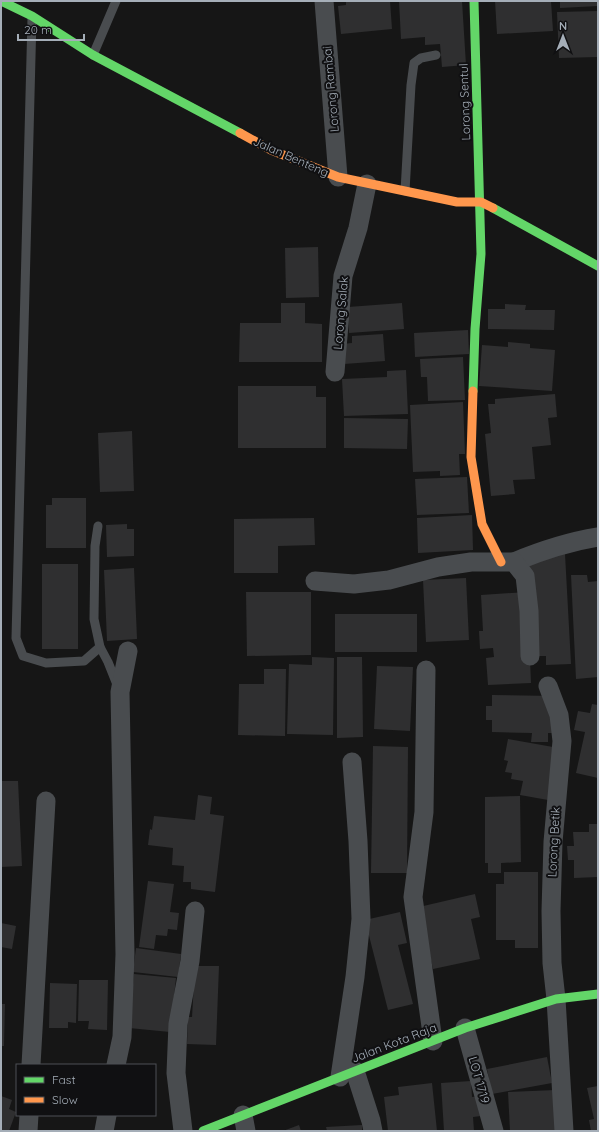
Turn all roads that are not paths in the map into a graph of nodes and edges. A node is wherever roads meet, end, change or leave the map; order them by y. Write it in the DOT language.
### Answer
graph roads {
  1 [pos="1,1"];
  2 [pos="116,1"];
  3 [pos="324,1"];
  4 [pos="474,1"];
  5 [pos="32,16"];
  6 [pos="93,55"];
  7 [pos="436,55"];
  8 [pos="338,177"];
  9 [pos="367,184"];
  10 [pos="405,191"];
  11 [pos="481,202"];
  12 [pos="598,266"];
  13 [pos="336,372"];
  14 [pos="98,526"];
  15 [pos="598,537"];
  16 [pos="508,562"];
  17 [pos="315,581"];
  18 [pos="100,648"];
  19 [pos="128,651"];
  20 [pos="530,656"];
  21 [pos="426,670"];
  22 [pos="548,686"];
  23 [pos="120,692"];
  24 [pos="352,762"];
  25 [pos="46,801"];
  26 [pos="195,911"];
  27 [pos="598,994"];
  28 [pos="556,999"];
  29 [pos="465,1028"];
  30 [pos="433,1041"];
  31 [pos="31,1064"];
  32 [pos="116,1064"];
  33 [pos="347,1074"];
  34 [pos="28,1116"];
  35 [pos="107,1116"];
  36 [pos="244,1123"];
  37 [pos="28,1131"];
  38 [pos="104,1131"];
  39 [pos="184,1131"];
  40 [pos="203,1131"];
  41 [pos="373,1131"];
  42 [pos="494,1131"];
  43 [pos="564,1131"];
  1 -- 5 [label="street, Jalan Benteng"];
  2 -- 6 [label="lane"];
  3 -- 8 [label="street, Lorong Rambai"];
  4 -- 11 [label="street, Lorong Sentul"];
  5 -- 6 [label="street, Jalan Benteng"];
  5 -- 18 [label="lane"];
  6 -- 8 [label="street, Jalan Benteng"];
  7 -- 10 [label="lane"];
  8 -- 9 [label="street, Jalan Benteng"];
  9 -- 10 [label="street, Jalan Benteng"];
  9 -- 13 [label="street, Lorong Salak"];
  10 -- 11 [label="street, Jalan Benteng"];
  11 -- 12 [label="street, Jalan Benteng"];
  11 -- 16 [label="street, Lorong Sentul"];
  14 -- 18 [label="lane"];
  15 -- 16 [label="street"];
  16 -- 17 [label="street"];
  16 -- 20 [label="street"];
  18 -- 23 [label="lane"];
  19 -- 23 [label="street"];
  21 -- 30 [label="street"];
  22 -- 28 [label="street, Lorong Betik"];
  23 -- 32 [label="street"];
  24 -- 33 [label="street"];
  25 -- 31 [label="street"];
  26 -- 39 [label="street"];
  27 -- 28 [label="street, Jalan Kota Raja"];
  28 -- 29 [label="street, Jalan Kota Raja"];
  28 -- 43 [label="street, Lorong Betik"];
  29 -- 30 [label="street, Jalan Kota Raja"];
  29 -- 42 [label="street, LOT 1719"];
  30 -- 33 [label="street, Jalan Kota Raja"];
  33 -- 36 [label="street, Jalan Kota Raja"];
  33 -- 41 [label="street"];
  34 -- 37 [label="street"];
  35 -- 38 [label="street"];
  36 -- 40 [label="street, Jalan Kota Raja"];
}
